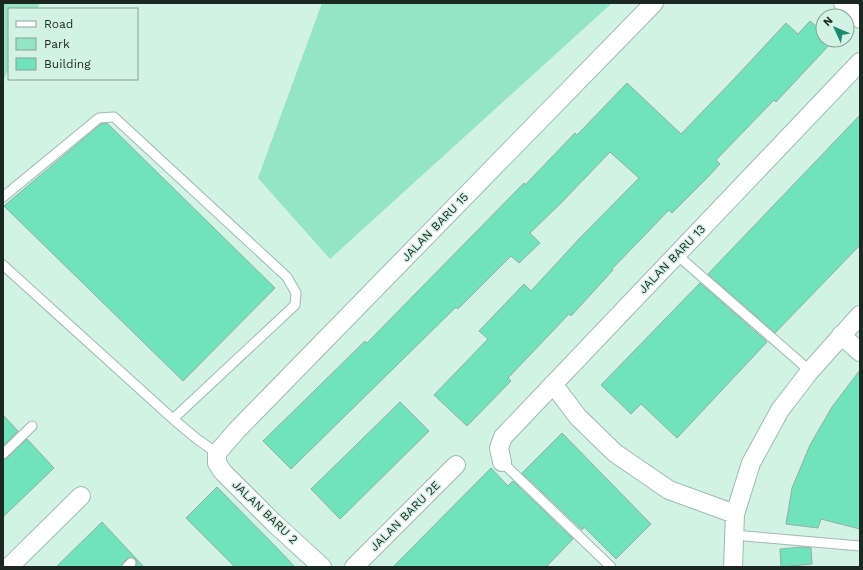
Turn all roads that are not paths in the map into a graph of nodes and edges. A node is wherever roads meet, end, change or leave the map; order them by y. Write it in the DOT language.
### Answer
graph roads {
  1 [pos="654,3"];
  2 [pos="843,3"];
  3 [pos="860,19"];
  4 [pos="860,62"];
  5 [pos="3,197"];
  6 [pos="676,254"];
  7 [pos="3,264"];
  8 [pos="860,315"];
  9 [pos="841,336"];
  10 [pos="860,352"];
  11 [pos="810,372"];
  12 [pos="553,384"];
  13 [pos="174,419"];
  14 [pos="32,426"];
  15 [pos="217,453"];
  16 [pos="3,454"];
  17 [pos="502,462"];
  18 [pos="456,465"];
  19 [pos="81,496"];
  20 [pos="735,514"];
  21 [pos="734,535"];
  22 [pos="860,546"];
  23 [pos="9,567"];
  24 [pos="322,567"];
  25 [pos="354,567"];
  26 [pos="611,567"];
  27 [pos="733,567"];
  1 -- 15 [label="street, JALAN BARU 15"];
  2 -- 3 [label="street"];
  4 -- 6 [label="street, JALAN BARU 13"];
  5 -- 13 [label="lane"];
  6 -- 11 [label="lane"];
  6 -- 12 [label="street, JALAN BARU 13"];
  7 -- 13 [label="lane"];
  8 -- 9 [label="street"];
  9 -- 10 [label="street"];
  9 -- 11 [label="street"];
  11 -- 20 [label="street"];
  12 -- 17 [label="street, JALAN BARU 13"];
  12 -- 20 [label="street"];
  13 -- 15 [label="lane"];
  14 -- 16 [label="lane"];
  15 -- 24 [label="street, JALAN BARU 2"];
  17 -- 26 [label="lane"];
  18 -- 25 [label="street, JALAN BARU 2E"];
  19 -- 23 [label="street"];
  20 -- 21 [label="street"];
  21 -- 22 [label="lane"];
  21 -- 27 [label="street"];
}
